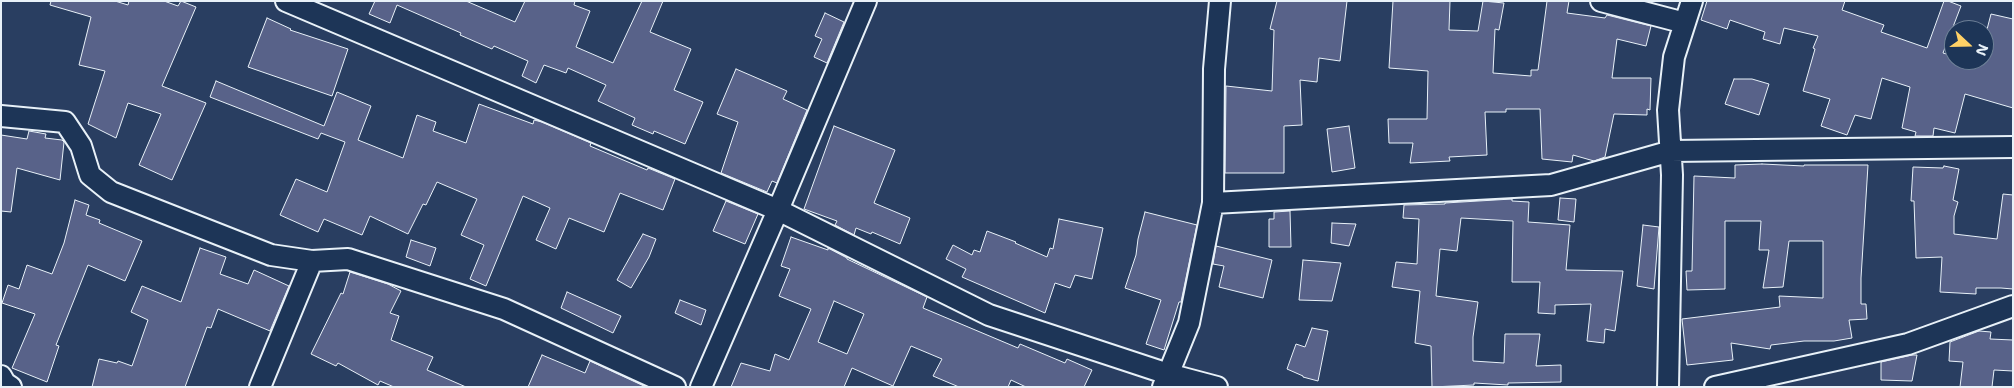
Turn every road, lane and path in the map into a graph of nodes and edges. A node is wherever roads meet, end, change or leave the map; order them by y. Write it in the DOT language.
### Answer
graph roads {
  1 [pos="286,1"];
  2 [pos="1220,1"];
  3 [pos="1600,1"];
  4 [pos="1692,1"];
  5 [pos="860,3"];
  6 [pos="1685,23"];
  7 [pos="1,116"];
  8 [pos="2013,147"];
  9 [pos="1671,151"];
  10 [pos="1213,203"];
  11 [pos="778,210"];
  12 [pos="312,261"];
  13 [pos="2013,306"];
  14 [pos="1,376"];
  15 [pos="1165,381"];
  16 [pos="11,387"];
  17 [pos="260,387"];
  18 [pos="675,387"];
  19 [pos="701,387"];
  20 [pos="1217,387"];
  21 [pos="1668,387"];
  22 [pos="1715,387"];
  1 -- 11 [label="street"];
  2 -- 10 [label="street"];
  3 -- 6 [label="street"];
  4 -- 6 [label="street"];
  5 -- 11 [label="street"];
  6 -- 9 [label="street"];
  7 -- 12 [label="street"];
  8 -- 9 [label="street"];
  9 -- 10 [label="street"];
  9 -- 21 [label="street"];
  10 -- 15 [label="street"];
  11 -- 15 [label="street"];
  11 -- 19 [label="street"];
  12 -- 17 [label="street"];
  12 -- 18 [label="street"];
  13 -- 22 [label="street"];
  14 -- 16 [label="street"];
  15 -- 20 [label="street"];
}
